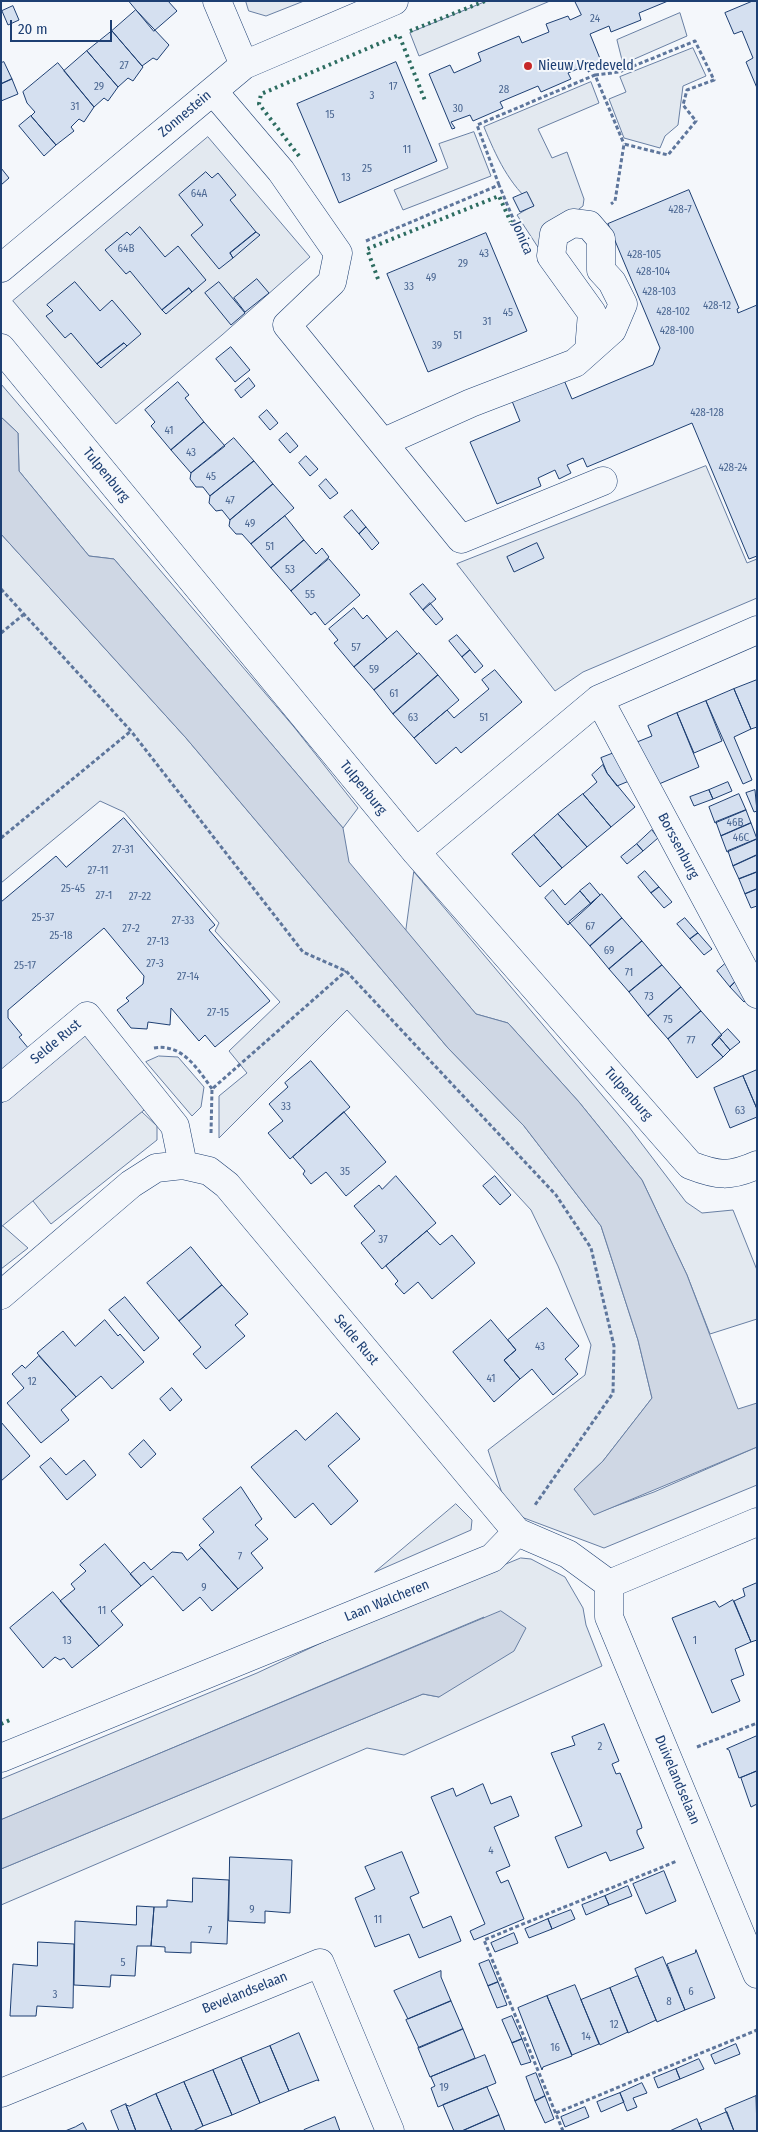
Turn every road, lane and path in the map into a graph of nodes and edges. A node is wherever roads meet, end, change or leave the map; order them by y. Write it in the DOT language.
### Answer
graph roads {
  1 [pos="217,1"];
  2 [pos="394,1"];
  3 [pos="244,65"];
  4 [pos="595,75"];
  5 [pos="213,91"];
  6 [pos="624,144"];
  7 [pos="499,186"];
  8 [pos="589,225"];
  9 [pos="522,239"];
  10 [pos="338,253"];
  11 [pos="1,268"];
  12 [pos="1,348"];
  13 [pos="588,350"];
  14 [pos="384,442"];
  15 [pos="604,481"];
  16 [pos="1,589"];
  17 [pos="23,615"];
  18 [pos="757,630"];
  19 [pos="1,633"];
  20 [pos="599,699"];
  21 [pos="131,731"];
  22 [pos="1,838"];
  23 [pos="416,852"];
  24 [pos="346,971"];
  25 [pos="757,994"];
  26 [pos="124,1062"];
  27 [pos="1,1088"];
  28 [pos="212,1089"];
  29 [pos="183,1165"];
  30 [pos="757,1165"];
  31 [pos="209,1171"];
  32 [pos="1,1295"];
  33 [pos="757,1522"];
  34 [pos="516,1532"];
  35 [pos="609,1584"];
  36 [pos="757,1723"];
  37 [pos="1,1758"];
  38 [pos="668,1760"];
  39 [pos="705,1850"];
  40 [pos="757,1974"];
  41 [pos="757,2030"];
  42 [pos="1,2093"];
  43 [pos="556,2113"];
  44 [pos="390,2131"];
  45 [pos="563,2131"];
  1 -- 3 [label="street"];
  2 -- 3 [label="street, Zonnestein"];
  3 -- 5 [label="street, Zonnestein"];
  4 -- 6 [label="path"];
  4 -- 6 [label="path"];
  4 -- 7 [label="path, Jonica"];
  5 -- 10 [label="street"];
  5 -- 11 [label="street, Zonnestein"];
  6 -- 8 [label="path"];
  7 -- 9 [label="path, Jonica"];
  7 -- 10 [label="path"];
  8 -- 13 [label="street"];
  8 -- 13 [label="street, Jonica"];
  10 -- 14 [label="street"];
  12 -- 23 [label="street, Tulpenburg"];
  13 -- 14 [label="street"];
  14 -- 15 [label="street"];
  16 -- 17 [label="path"];
  17 -- 19 [label="path"];
  17 -- 21 [label="path"];
  18 -- 20 [label="street"];
  20 -- 23 [label="street"];
  20 -- 25 [label="street, Borssenburg"];
  21 -- 22 [label="path"];
  21 -- 24 [label="path"];
  23 -- 30 [label="street, Tulpenburg"];
  24 -- 28 [label="path"];
  24 -- 34 [label="path"];
  26 -- 27 [label="street, Selde Rust"];
  26 -- 28 [label="path"];
  26 -- 29 [label="street, Selde Rust"];
  28 -- 31 [label="path"];
  29 -- 31 [label="street, Selde Rust"];
  29 -- 32 [label="street, Selde Rust"];
  31 -- 34 [label="street, Selde Rust"];
  33 -- 35 [label="street"];
  34 -- 35 [label="street"];
  34 -- 37 [label="street, Laan Walcheren"];
  35 -- 38 [label="street, Duivelandselaan"];
  36 -- 38 [label="path"];
  38 -- 39 [label="street, Duivelandselaan"];
  39 -- 40 [label="street, Duivelandselaan"];
  39 -- 43 [label="path"];
  41 -- 43 [label="path"];
  42 -- 44 [label="street, Bevelandselaan"];
  43 -- 45 [label="path"];
}
